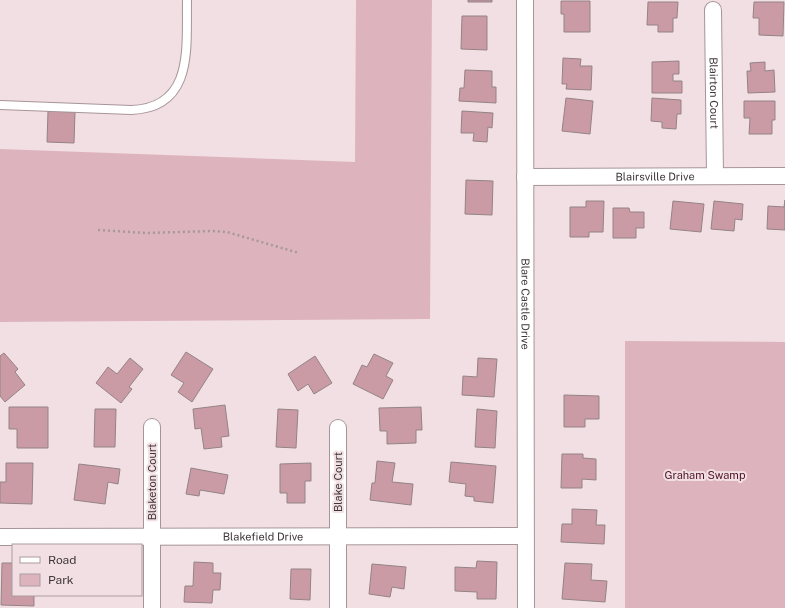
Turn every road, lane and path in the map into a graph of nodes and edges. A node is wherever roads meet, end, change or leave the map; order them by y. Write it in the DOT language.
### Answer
graph roads {
  1 [pos="188,0"];
  2 [pos="525,0"];
  3 [pos="713,3"];
  4 [pos="0,105"];
  5 [pos="715,176"];
  6 [pos="785,176"];
  7 [pos="525,177"];
  8 [pos="98,230"];
  9 [pos="299,253"];
  10 [pos="152,428"];
  11 [pos="338,428"];
  12 [pos="152,536"];
  13 [pos="526,536"];
  14 [pos="0,537"];
  15 [pos="337,537"];
  16 [pos="152,608"];
  17 [pos="338,608"];
  18 [pos="526,608"];
  1 -- 4 [label="lane"];
  2 -- 7 [label="street, Blare Castle Drive"];
  3 -- 5 [label="street, Blairton Court"];
  5 -- 6 [label="street, Blairsville Drive"];
  5 -- 7 [label="street, Blairsville Drive"];
  7 -- 13 [label="street, Blare Castle Drive"];
  8 -- 9 [label="path"];
  10 -- 12 [label="street, Blaketon Court"];
  11 -- 15 [label="street, Blake Court"];
  12 -- 14 [label="street, Blakefield Drive"];
  12 -- 15 [label="street, Blakefield Drive"];
  12 -- 16 [label="street, Blaketon Court"];
  13 -- 15 [label="street, Blakefield Drive"];
  13 -- 18 [label="street, Blare Castle Drive"];
  15 -- 17 [label="street, Blake Court"];
}
